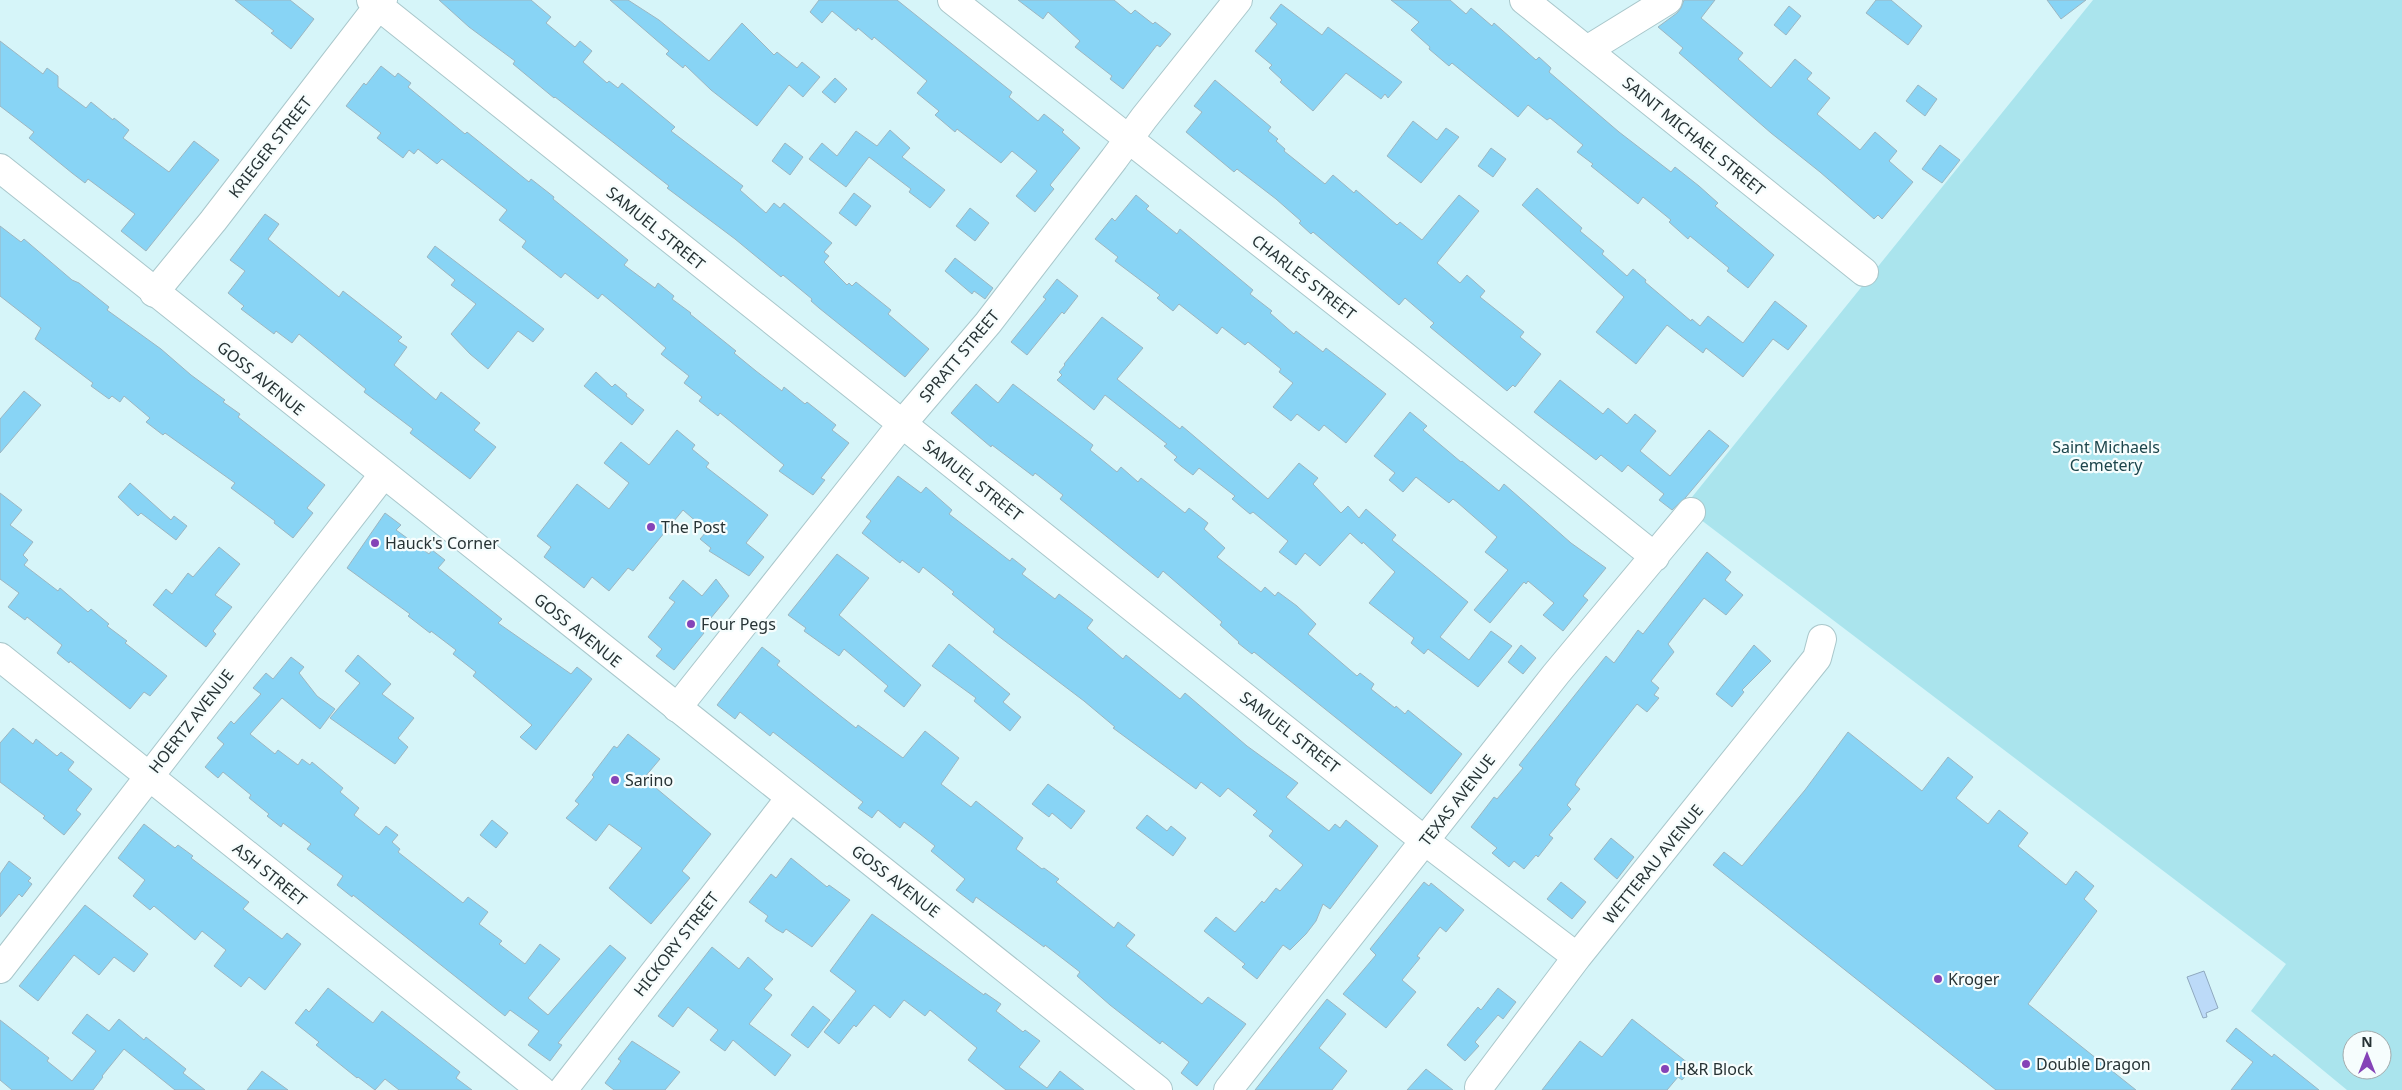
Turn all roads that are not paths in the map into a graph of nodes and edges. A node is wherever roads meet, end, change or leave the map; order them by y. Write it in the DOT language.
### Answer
graph roads {
  1 [pos="952,0"];
  2 [pos="1238,0"];
  3 [pos="1524,0"];
  4 [pos="1668,0"];
  5 [pos="378,2"];
  6 [pos="1587,50"];
  7 [pos="1128,140"];
  8 [pos="0,168"];
  9 [pos="1864,272"];
  10 [pos="154,293"];
  11 [pos="902,424"];
  12 [pos="383,475"];
  13 [pos="1691,512"];
  14 [pos="1654,557"];
  15 [pos="1822,639"];
  16 [pos="0,657"];
  17 [pos="677,708"];
  18 [pos="148,777"];
  19 [pos="790,798"];
  20 [pos="1425,840"];
  21 [pos="1578,957"];
  22 [pos="0,969"];
  23 [pos="1479,1087"];
  24 [pos="541,1090"];
  25 [pos="563,1090"];
  26 [pos="1158,1090"];
  27 [pos="1228,1090"];
  1 -- 7 [label="street, CHARLES STREET"];
  2 -- 7 [label="street, SPRATT STREET"];
  3 -- 6 [label="street, SAINT MICHAEL STREET"];
  4 -- 6 [label="street"];
  5 -- 10 [label="street, KRIEGER STREET"];
  5 -- 11 [label="street, SAMUEL STREET"];
  6 -- 9 [label="street, SAINT MICHAEL STREET"];
  7 -- 11 [label="street, SPRATT STREET"];
  7 -- 14 [label="street, CHARLES STREET"];
  8 -- 10 [label="street, GOSS AVENUE"];
  10 -- 12 [label="street, GOSS AVENUE"];
  11 -- 17 [label="street, SPRATT STREET"];
  11 -- 20 [label="street, SAMUEL STREET"];
  12 -- 17 [label="street, GOSS AVENUE"];
  12 -- 18 [label="street, HOERTZ AVENUE"];
  13 -- 14 [label="street, TEXAS AVENUE"];
  14 -- 20 [label="street, TEXAS AVENUE"];
  15 -- 21 [label="street, WETTERAU AVENUE"];
  16 -- 18 [label="street, ASH STREET"];
  17 -- 19 [label="street, GOSS AVENUE"];
  18 -- 22 [label="street, HOERTZ AVENUE"];
  18 -- 24 [label="street, ASH STREET"];
  19 -- 25 [label="street, HICKORY STREET"];
  19 -- 26 [label="street, GOSS AVENUE"];
  20 -- 21 [label="street, SAMUEL STREET"];
  20 -- 27 [label="street, TEXAS AVENUE"];
  21 -- 23 [label="street, WETTERAU AVENUE"];
}
